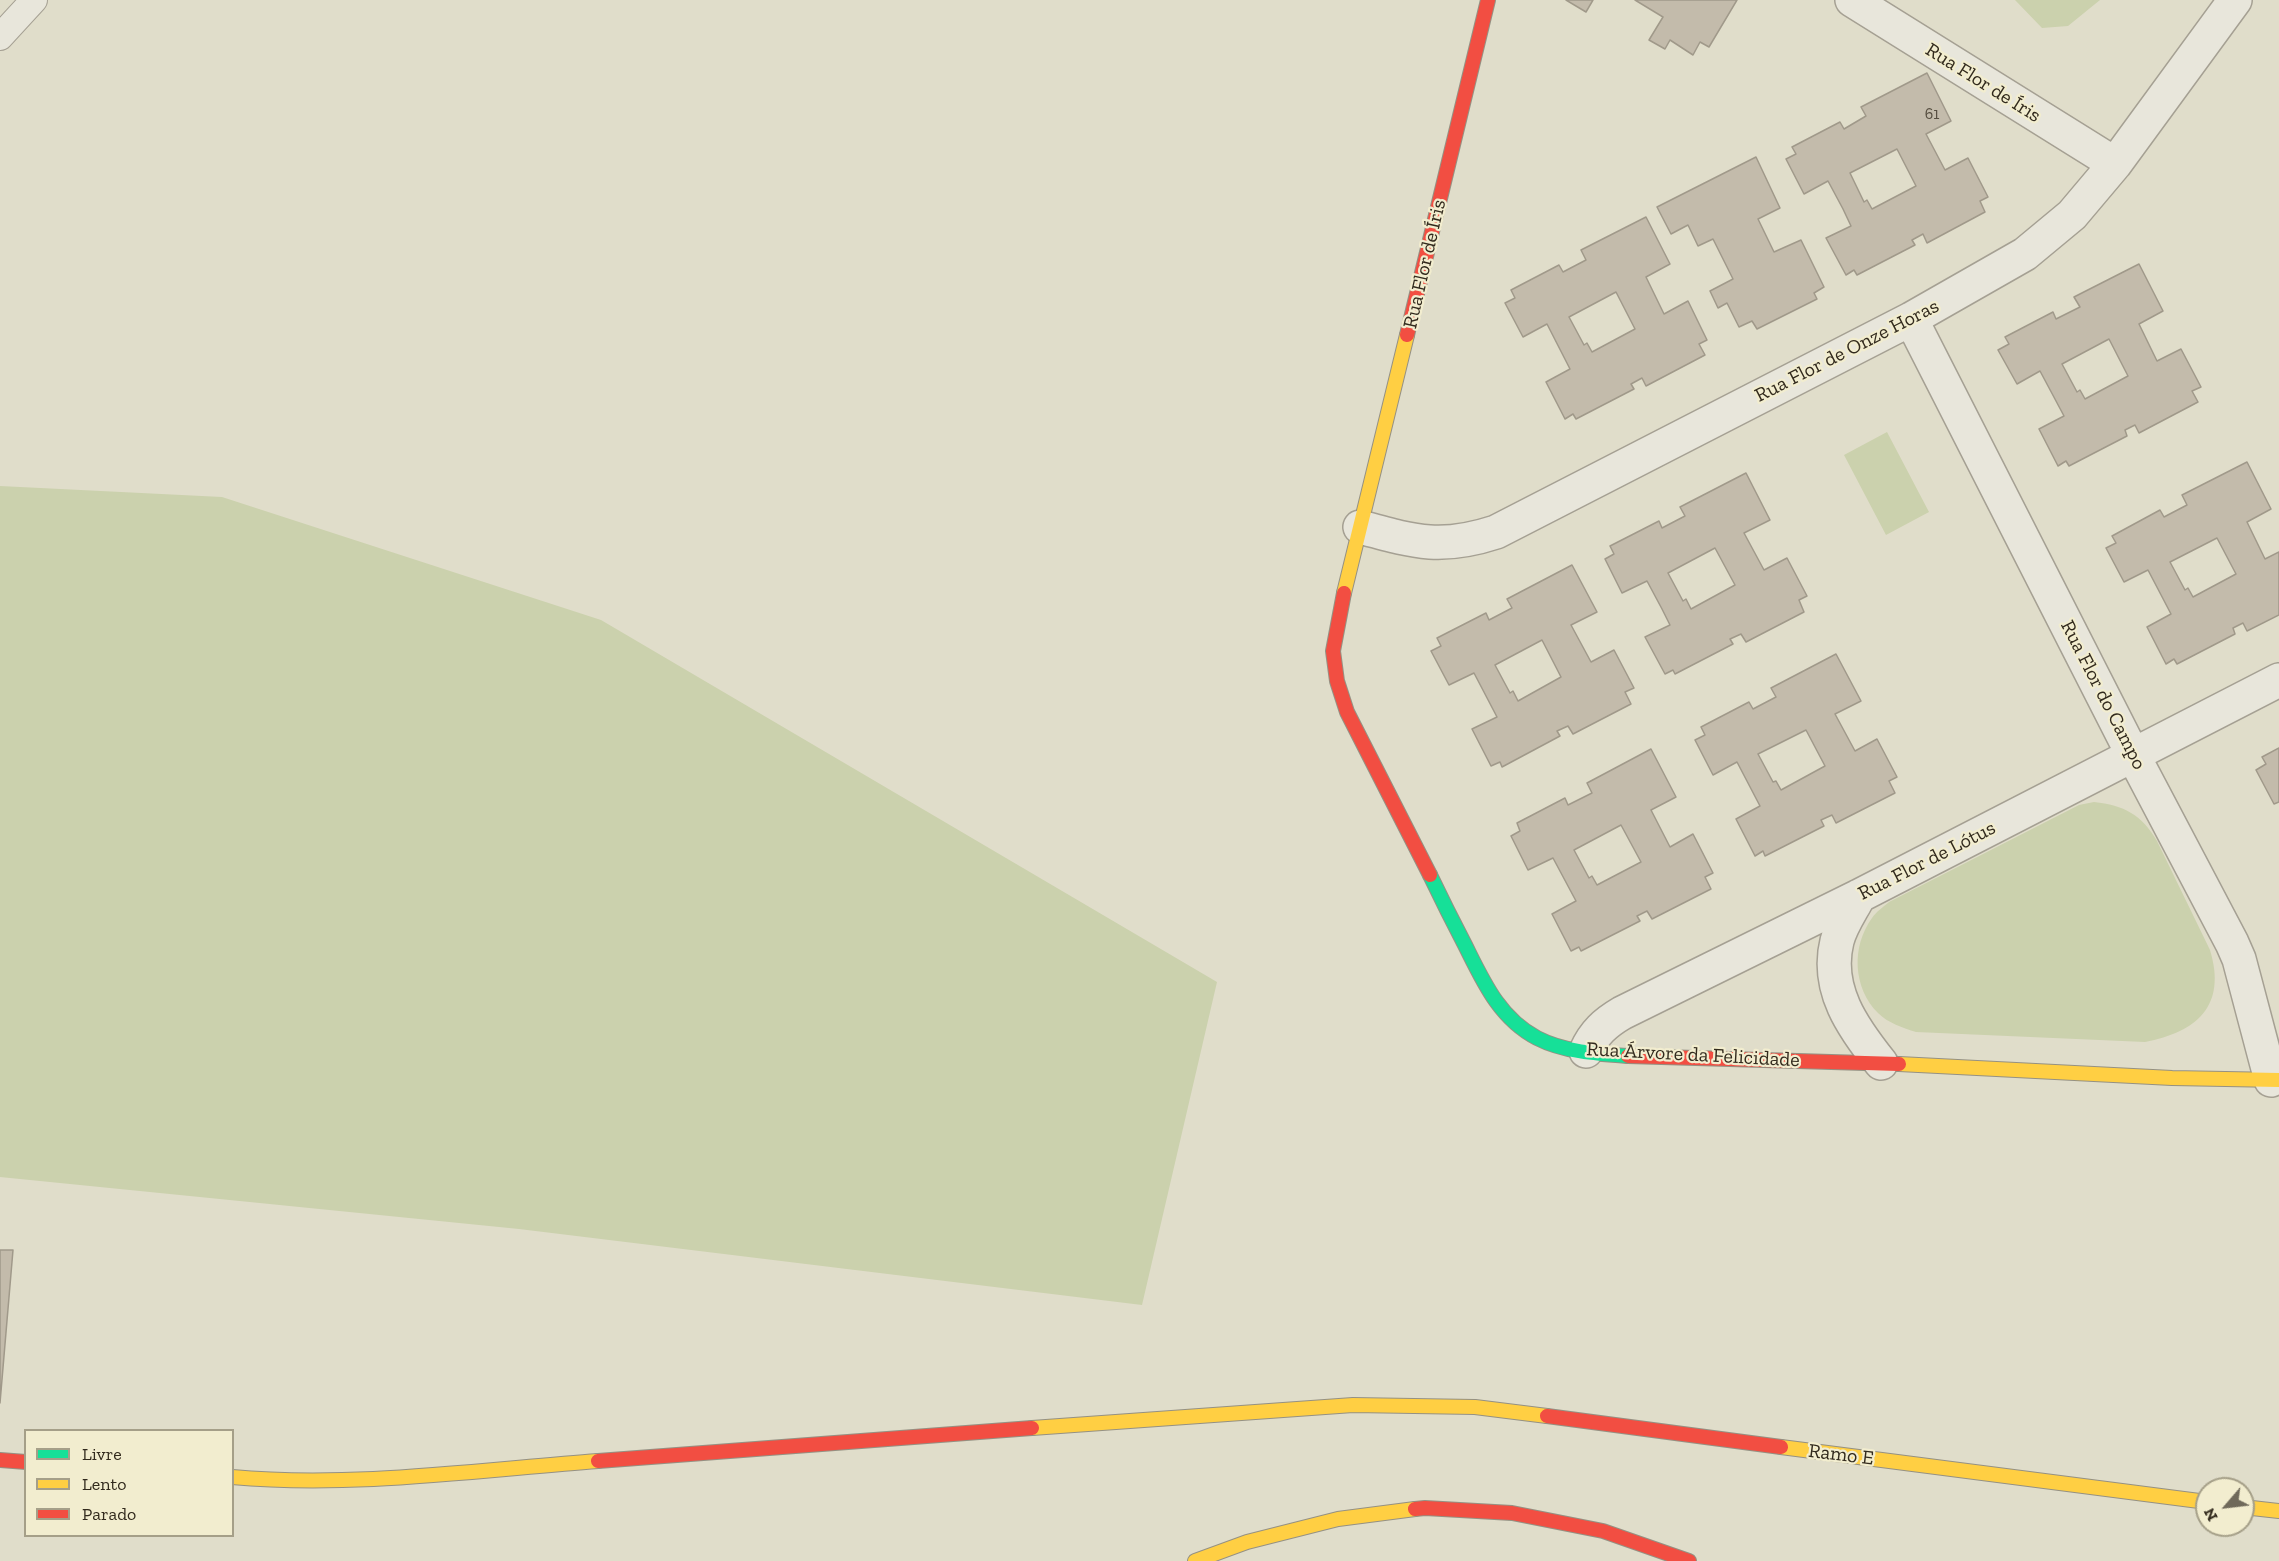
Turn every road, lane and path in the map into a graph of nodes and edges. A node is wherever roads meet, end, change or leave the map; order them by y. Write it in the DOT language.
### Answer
graph roads {
  1 [pos="34,0"];
  2 [pos="1488,0"];
  3 [pos="1852,0"];
  4 [pos="2235,0"];
  5 [pos="0,37"];
  6 [pos="2115,165"];
  7 [pos="1911,319"];
  8 [pos="1360,527"];
  9 [pos="2279,680"];
  10 [pos="2133,755"];
  11 [pos="1859,896"];
  12 [pos="1586,1051"];
  13 [pos="1881,1063"];
  14 [pos="2275,1080"];
  15 [pos="0,1460"];
  16 [pos="24,1462"];
  17 [pos="234,1477"];
  18 [pos="2195,1500"];
  19 [pos="2255,1508"];
  20 [pos="2279,1511"];
  21 [pos="1195,1561"];
  22 [pos="1689,1561"];
  1 -- 5 [label="lane"];
  2 -- 8 [label="main road, Rua Flor de Íris"];
  3 -- 6 [label="street, Rua Flor de Íris"];
  4 -- 6 [label="street, Rua Flor de Onze Horas"];
  6 -- 7 [label="street, Rua Flor de Onze Horas"];
  7 -- 8 [label="street, Rua Flor de Onze Horas"];
  7 -- 10 [label="street, Rua Flor do Campo"];
  8 -- 12 [label="main road, Rua Árvore da Felicidade"];
  9 -- 10 [label="street, Rua Flor de Lótus"];
  10 -- 11 [label="street, Rua Flor de Lótus"];
  10 -- 14 [label="street, Rua Flor do Campo"];
  11 -- 12 [label="street, Rua Flor de Lótus"];
  11 -- 13 [label="street"];
  12 -- 13 [label="main road, Rua Árvore da Felicidade"];
  13 -- 14 [label="main road, Rua Árvore da Felicidade"];
  15 -- 16 [label="main road"];
  17 -- 18 [label="main road, Ramo E"];
  19 -- 20 [label="main road"];
  21 -- 22 [label="main road"];
}
